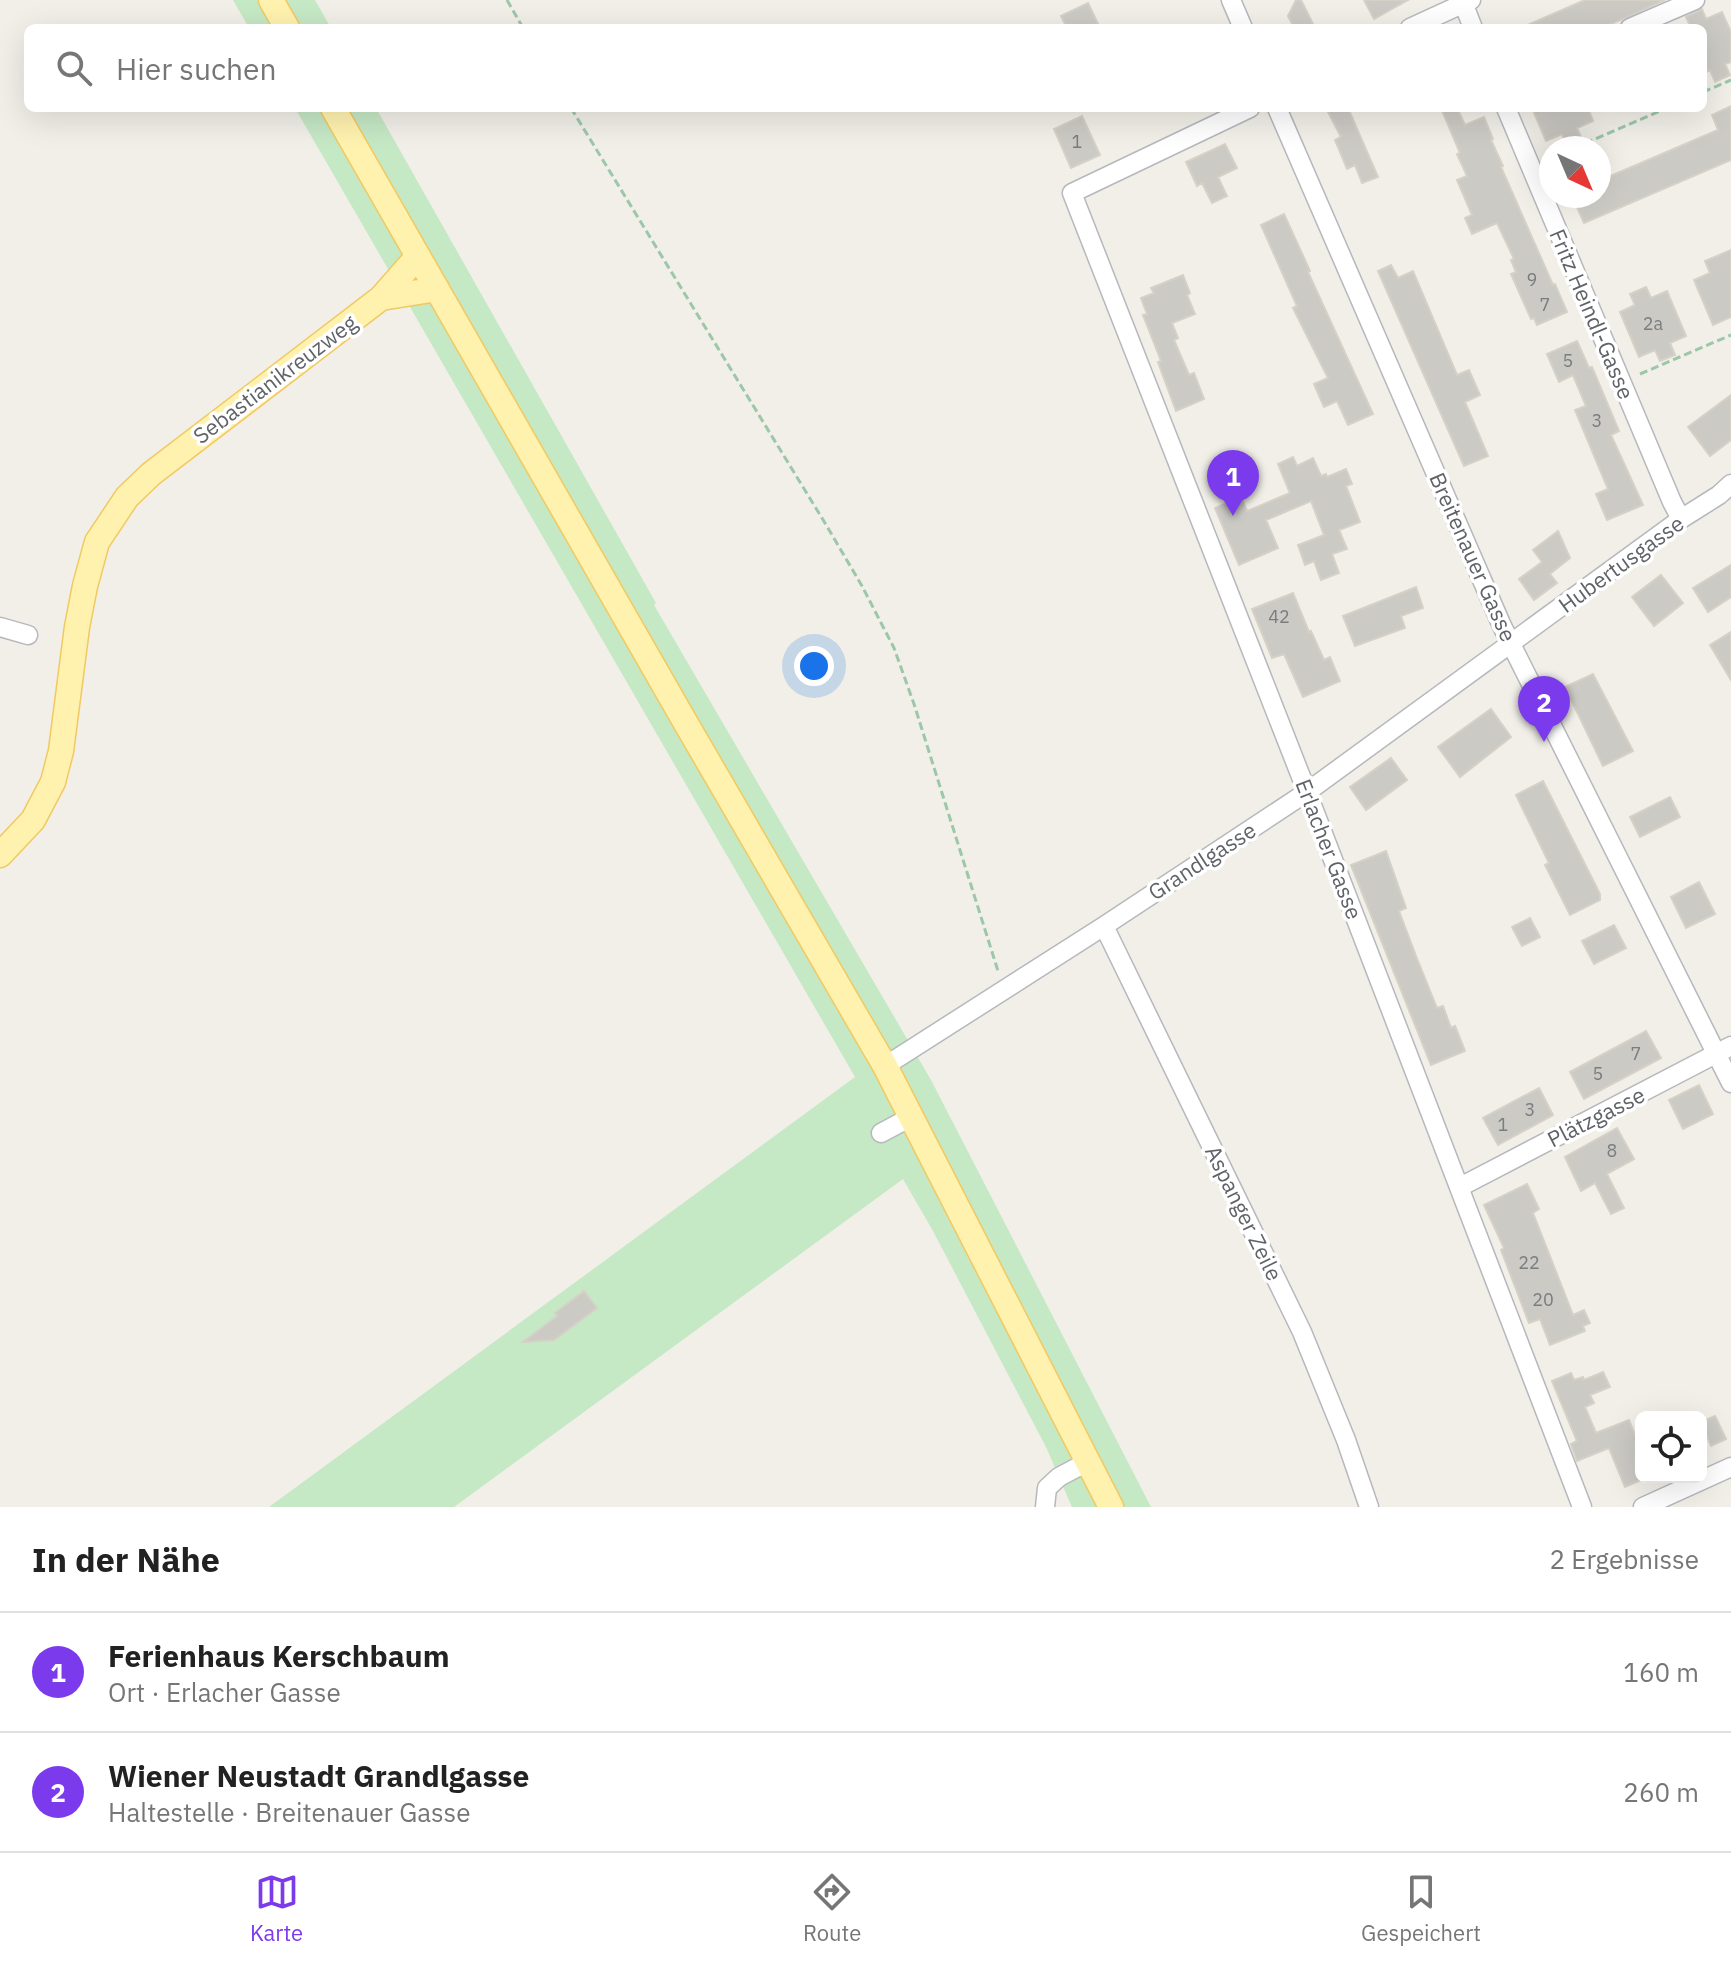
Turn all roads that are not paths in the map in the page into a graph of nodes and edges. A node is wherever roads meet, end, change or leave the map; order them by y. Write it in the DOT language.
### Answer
graph roads {
  1 [pos="271,0"];
  2 [pos="1231,0"];
  3 [pos="1695,0"];
  4 [pos="1466,1"];
  5 [pos="285,24"];
  6 [pos="1241,24"];
  7 [pos="1418,24"];
  8 [pos="1472,24"];
  9 [pos="1639,24"];
  10 [pos="335,112"];
  11 [pos="1242,112"];
  12 [pos="1279,112"];
  13 [pos="1508,112"];
  14 [pos="418,256"];
  15 [pos="437,289"];
  16 [pos="381,298"];
  17 [pos="1727,496"];
  18 [pos="1681,519"];
  19 [pos="0,627"];
  20 [pos="28,635"];
  21 [pos="1511,644"];
  22 [pos="1307,792"];
  23 [pos="0,855"];
  24 [pos="1104,926"];
  25 [pos="1724,1050"];
  26 [pos="885,1066"];
  27 [pos="1731,1083"];
  28 [pos="911,1117"];
  29 [pos="881,1133"];
  30 [pos="1460,1187"];
  31 [pos="1089,1461"];
  32 [pos="1731,1467"];
  33 [pos="1045,1507"];
  34 [pos="1111,1507"];
  35 [pos="1369,1507"];
  36 [pos="1582,1507"];
  37 [pos="1643,1507"];
  1 -- 5 [label="main road"];
  2 -- 6 [label="street"];
  3 -- 9 [label="street"];
  4 -- 7 [label="street"];
  4 -- 8 [label="street"];
  10 -- 14 [label="main road"];
  11 -- 22 [label="street, Erlacher Gasse"];
  12 -- 21 [label="street, Breitenauer Gasse"];
  13 -- 18 [label="street, Fritz Heindl-Gasse"];
  14 -- 15 [label="main road"];
  14 -- 16 [label="main road"];
  15 -- 16 [label="main road, Sebastianikreuzweg"];
  15 -- 26 [label="main road"];
  16 -- 23 [label="main road, Sebastianikreuzweg"];
  17 -- 18 [label="street, Hubertusgasse"];
  18 -- 21 [label="street, Hubertusgasse"];
  19 -- 20 [label="street"];
  21 -- 22 [label="street, Grandlgasse"];
  21 -- 25 [label="street, Breitenauer Gasse"];
  22 -- 24 [label="street, Grandlgasse"];
  22 -- 30 [label="street, Erlacher Gasse"];
  24 -- 26 [label="street, Grandlgasse"];
  24 -- 35 [label="street, Aspanger Zeile"];
  25 -- 27 [label="street, Breitenauer Gasse"];
  25 -- 30 [label="street, Plätzgasse"];
  26 -- 28 [label="main road"];
  28 -- 29 [label="street"];
  28 -- 31 [label="main road"];
  30 -- 36 [label="street, Erlacher Gasse"];
  31 -- 33 [label="street"];
  31 -- 34 [label="main road"];
  32 -- 37 [label="street"];
}
